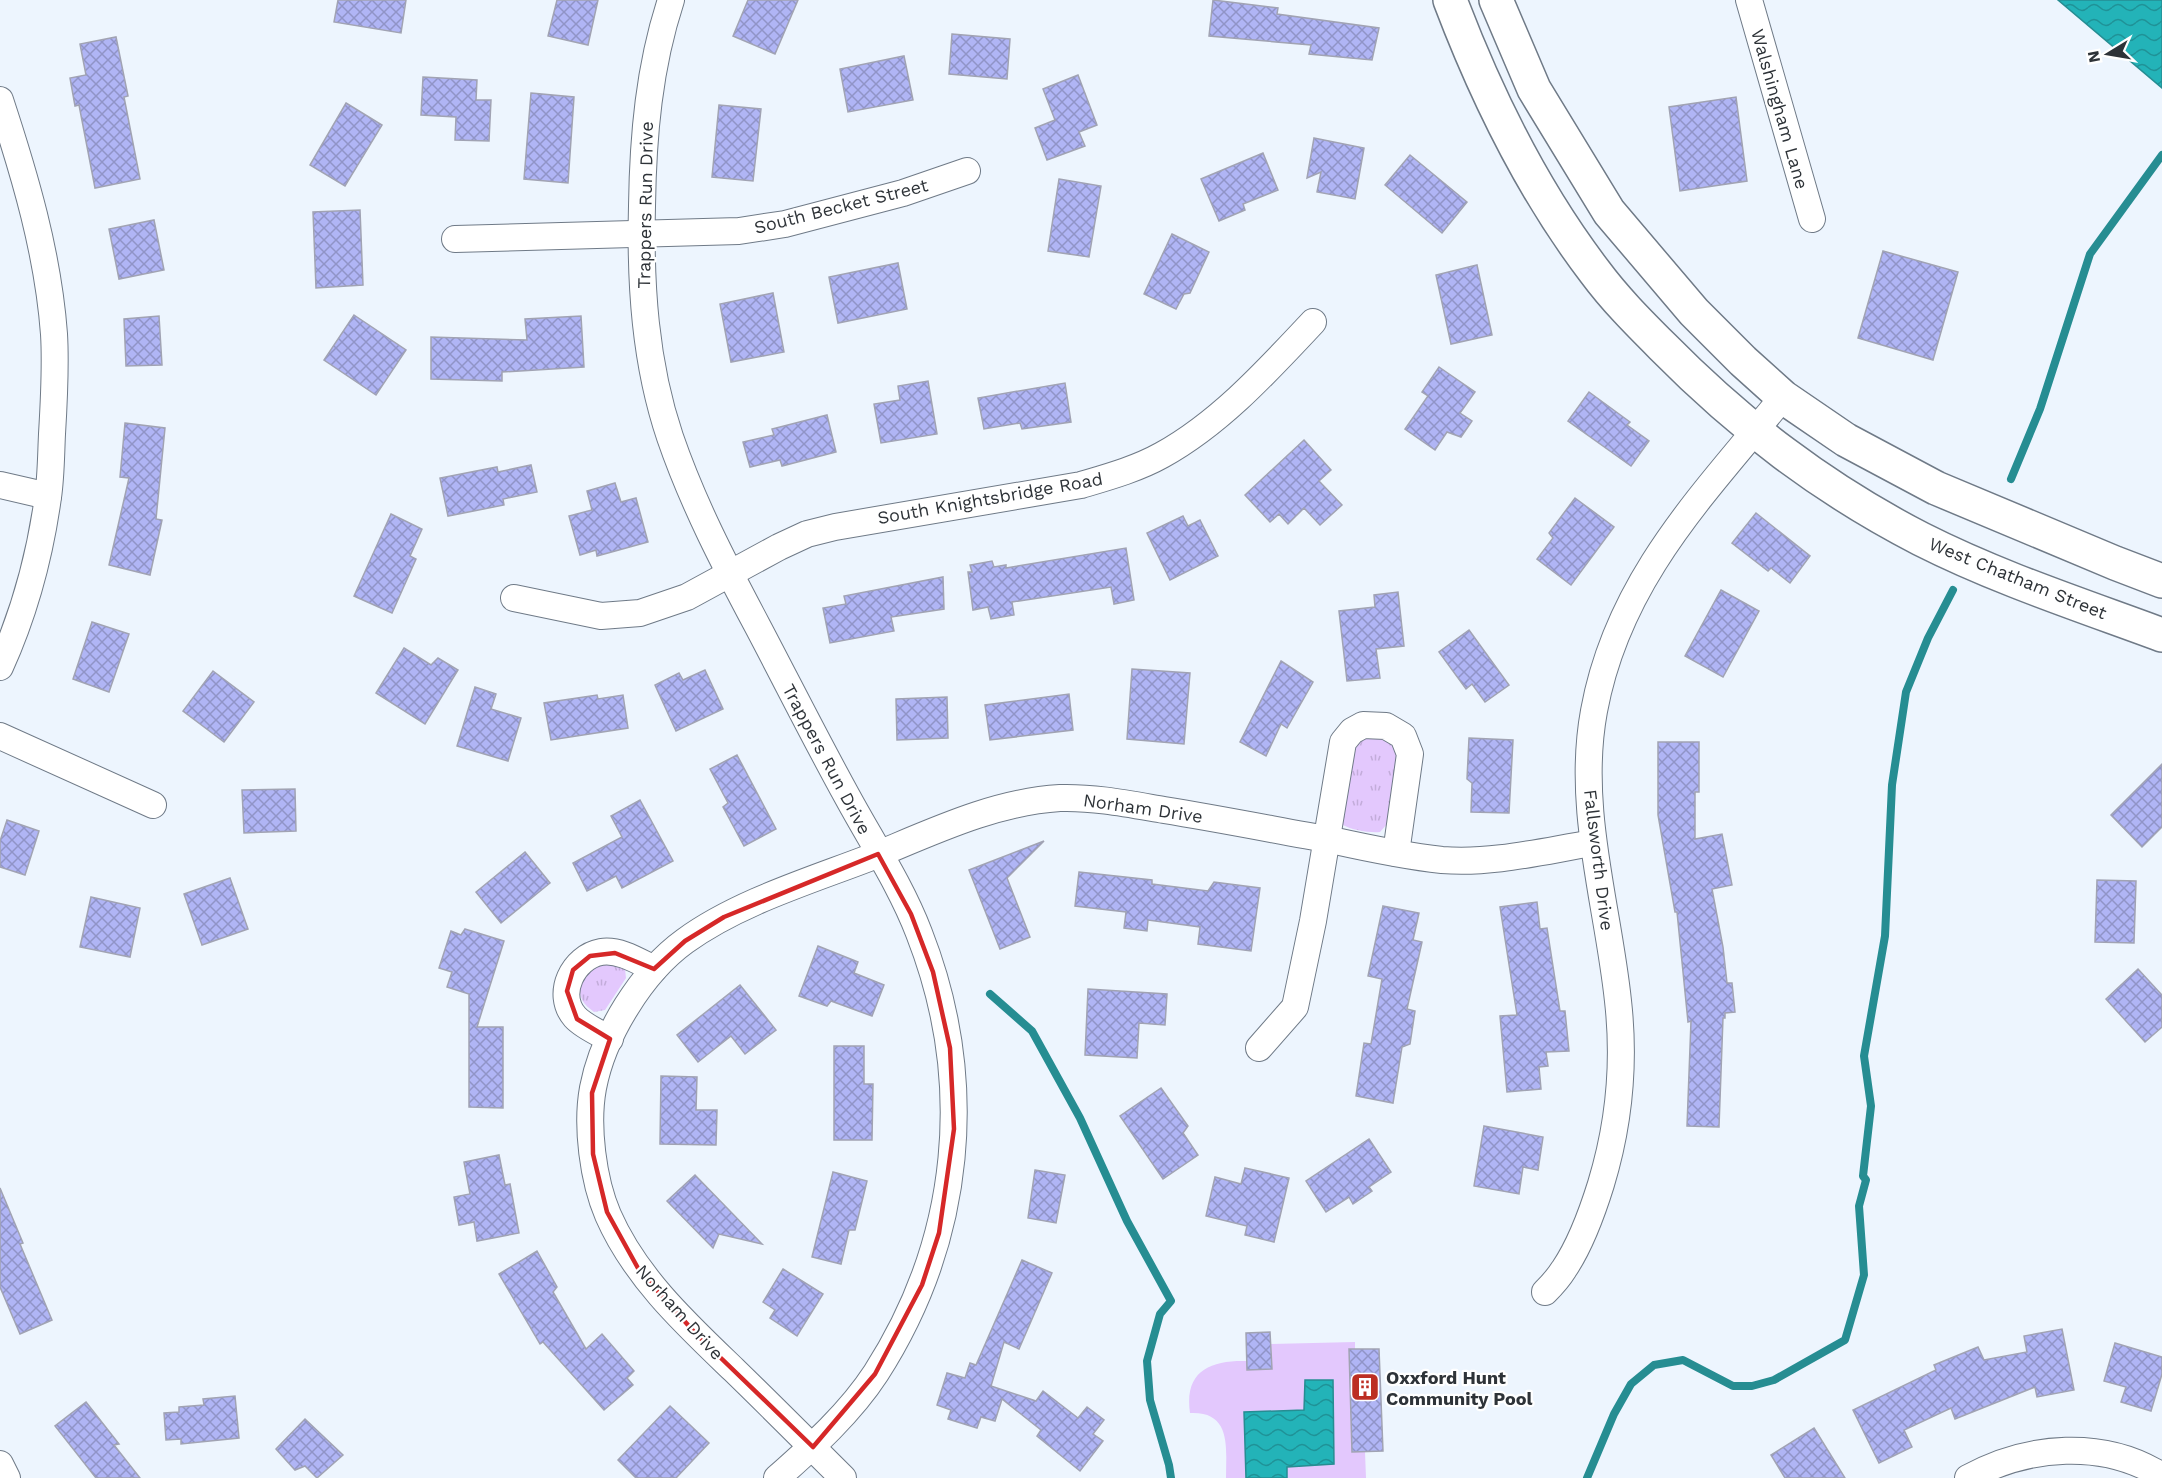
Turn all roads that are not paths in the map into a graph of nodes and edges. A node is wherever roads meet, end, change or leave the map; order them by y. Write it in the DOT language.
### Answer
graph roads {
  1 [pos="671,0"];
  2 [pos="1450,0"];
  3 [pos="1496,0"];
  4 [pos="1749,0"];
  5 [pos="0,100"];
  6 [pos="967,171"];
  7 [pos="1812,219"];
  8 [pos="641,234"];
  9 [pos="455,239"];
  10 [pos="1313,322"];
  11 [pos="1783,397"];
  12 [pos="1754,432"];
  13 [pos="0,485"];
  14 [pos="48,496"];
  15 [pos="730,574"];
  16 [pos="2162,581"];
  17 [pos="514,598"];
  18 [pos="2162,635"];
  19 [pos="0,667"];
  20 [pos="0,736"];
  21 [pos="153,805"];
  22 [pos="1326,840"];
  23 [pos="1593,843"];
  24 [pos="878,854"];
  25 [pos="1396,854"];
  26 [pos="654,969"];
  27 [pos="610,1039"];
  28 [pos="1259,1048"];
  29 [pos="1545,1292"];
  30 [pos="813,1447"];
  31 [pos="0,1464"];
  32 [pos="2162,1476"];
  33 [pos="7,1478"];
  34 [pos="777,1478"];
  35 [pos="843,1478"];
  36 [pos="1968,1478"];
  1 -- 8 [label="street, Trappers Run Drive"];
  2 -- 12 [label="street, West Chatham Street"];
  3 -- 11 [label="street"];
  4 -- 7 [label="street, Walshingham Lane"];
  5 -- 14 [label="street"];
  6 -- 8 [label="street, South Becket Street"];
  8 -- 9 [label="street, South Becket Street"];
  8 -- 15 [label="street, Trappers Run Drive"];
  10 -- 15 [label="street, South Knightsbridge Road"];
  11 -- 12 [label="street, Fallsworth Drive"];
  11 -- 16 [label="street"];
  12 -- 18 [label="street, West Chatham Street"];
  12 -- 23 [label="street, Fallsworth Drive"];
  13 -- 14 [label="street"];
  14 -- 19 [label="street"];
  15 -- 17 [label="street, South Knightsbridge Road"];
  15 -- 24 [label="street, Trappers Run Drive"];
  20 -- 21 [label="street"];
  22 -- 24 [label="street, Norham Drive"];
  22 -- 25 [label="street, Norham Drive"];
  22 -- 25 [label="street"];
  22 -- 28 [label="street"];
  23 -- 25 [label="street, Norham Drive"];
  23 -- 29 [label="street, Fallsworth Drive"];
  24 -- 26 [label="street, Norham Drive"];
  24 -- 30 [label="street, Trappers Run Drive"];
  26 -- 27 [label="street, Norham Drive"];
  26 -- 27 [label="street"];
  27 -- 30 [label="street, Norham Drive"];
  30 -- 34 [label="street, Trappers Run Drive"];
  30 -- 35 [label="street, Norham Drive"];
  31 -- 33 [label="street"];
  32 -- 36 [label="street"];
}
